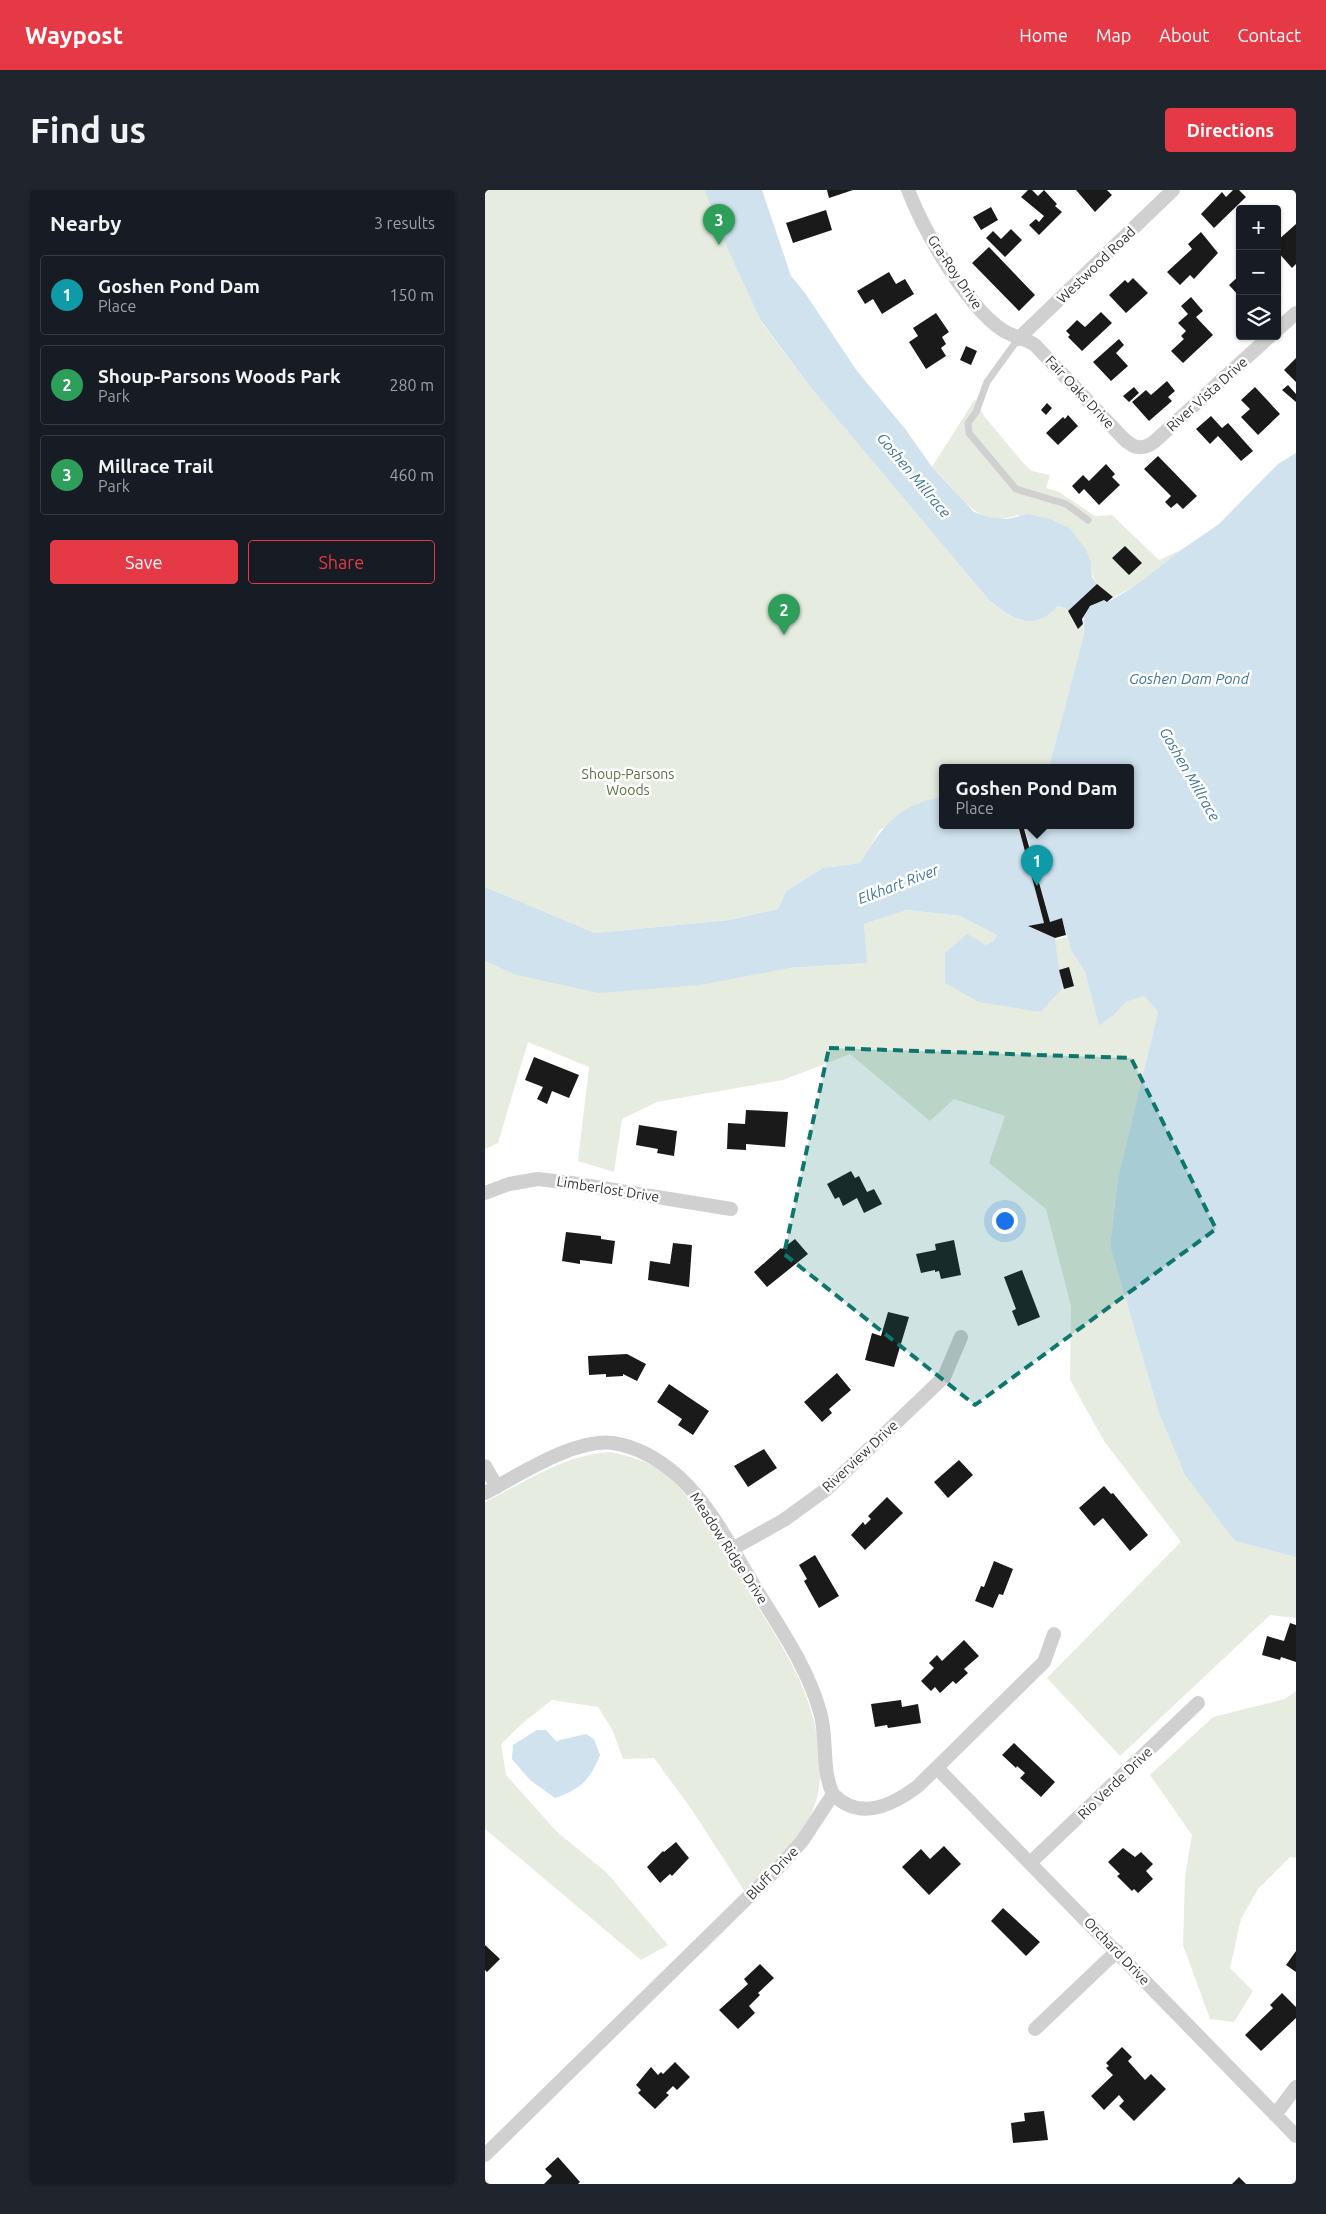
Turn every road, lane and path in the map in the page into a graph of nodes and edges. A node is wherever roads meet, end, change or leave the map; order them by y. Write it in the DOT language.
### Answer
graph roads {
  1 [pos="908,190"];
  2 [pos="1173,190"];
  3 [pos="1296,313"];
  4 [pos="1281,326"];
  5 [pos="1018,339"];
  6 [pos="1266,340"];
  7 [pos="1140,448"];
  8 [pos="1087,520"];
  9 [pos="485,1192"];
  10 [pos="731,1209"];
  11 [pos="961,1337"];
  12 [pos="485,1466"];
  13 [pos="491,1490"];
  14 [pos="732,1549"];
  15 [pos="1054,1634"];
  16 [pos="1198,1703"];
  17 [pos="937,1768"];
  18 [pos="833,1794"];
  19 [pos="1031,1862"];
  20 [pos="1117,1951"];
  21 [pos="1035,2029"];
  22 [pos="1296,2087"];
  23 [pos="1275,2115"];
  24 [pos="1296,2136"];
  25 [pos="485,2155"];
  1 -- 5 [label="street, Gra-Roy Drive"];
  2 -- 5 [label="street, Westwood Road"];
  3 -- 4 [label="street"];
  5 -- 7 [label="street, Fair Oaks Drive"];
  5 -- 8 [label="lane"];
  6 -- 7 [label="street, River Vista Drive"];
  9 -- 10 [label="street, Limberlost Drive"];
  11 -- 14 [label="street, Riverview Drive"];
  12 -- 13 [label="street"];
  13 -- 14 [label="street, Meadow Ridge Drive"];
  14 -- 18 [label="street, Meadow Ridge Drive"];
  15 -- 17 [label="street"];
  16 -- 19 [label="street, Rio Verde Drive"];
  17 -- 18 [label="street"];
  17 -- 19 [label="street, Orchard Drive"];
  18 -- 25 [label="street, Bluff Drive"];
  19 -- 20 [label="street, Orchard Drive"];
  20 -- 21 [label="street"];
  20 -- 23 [label="street, Orchard Drive"];
  22 -- 23 [label="street"];
  23 -- 24 [label="street, Orchard Drive"];
}
